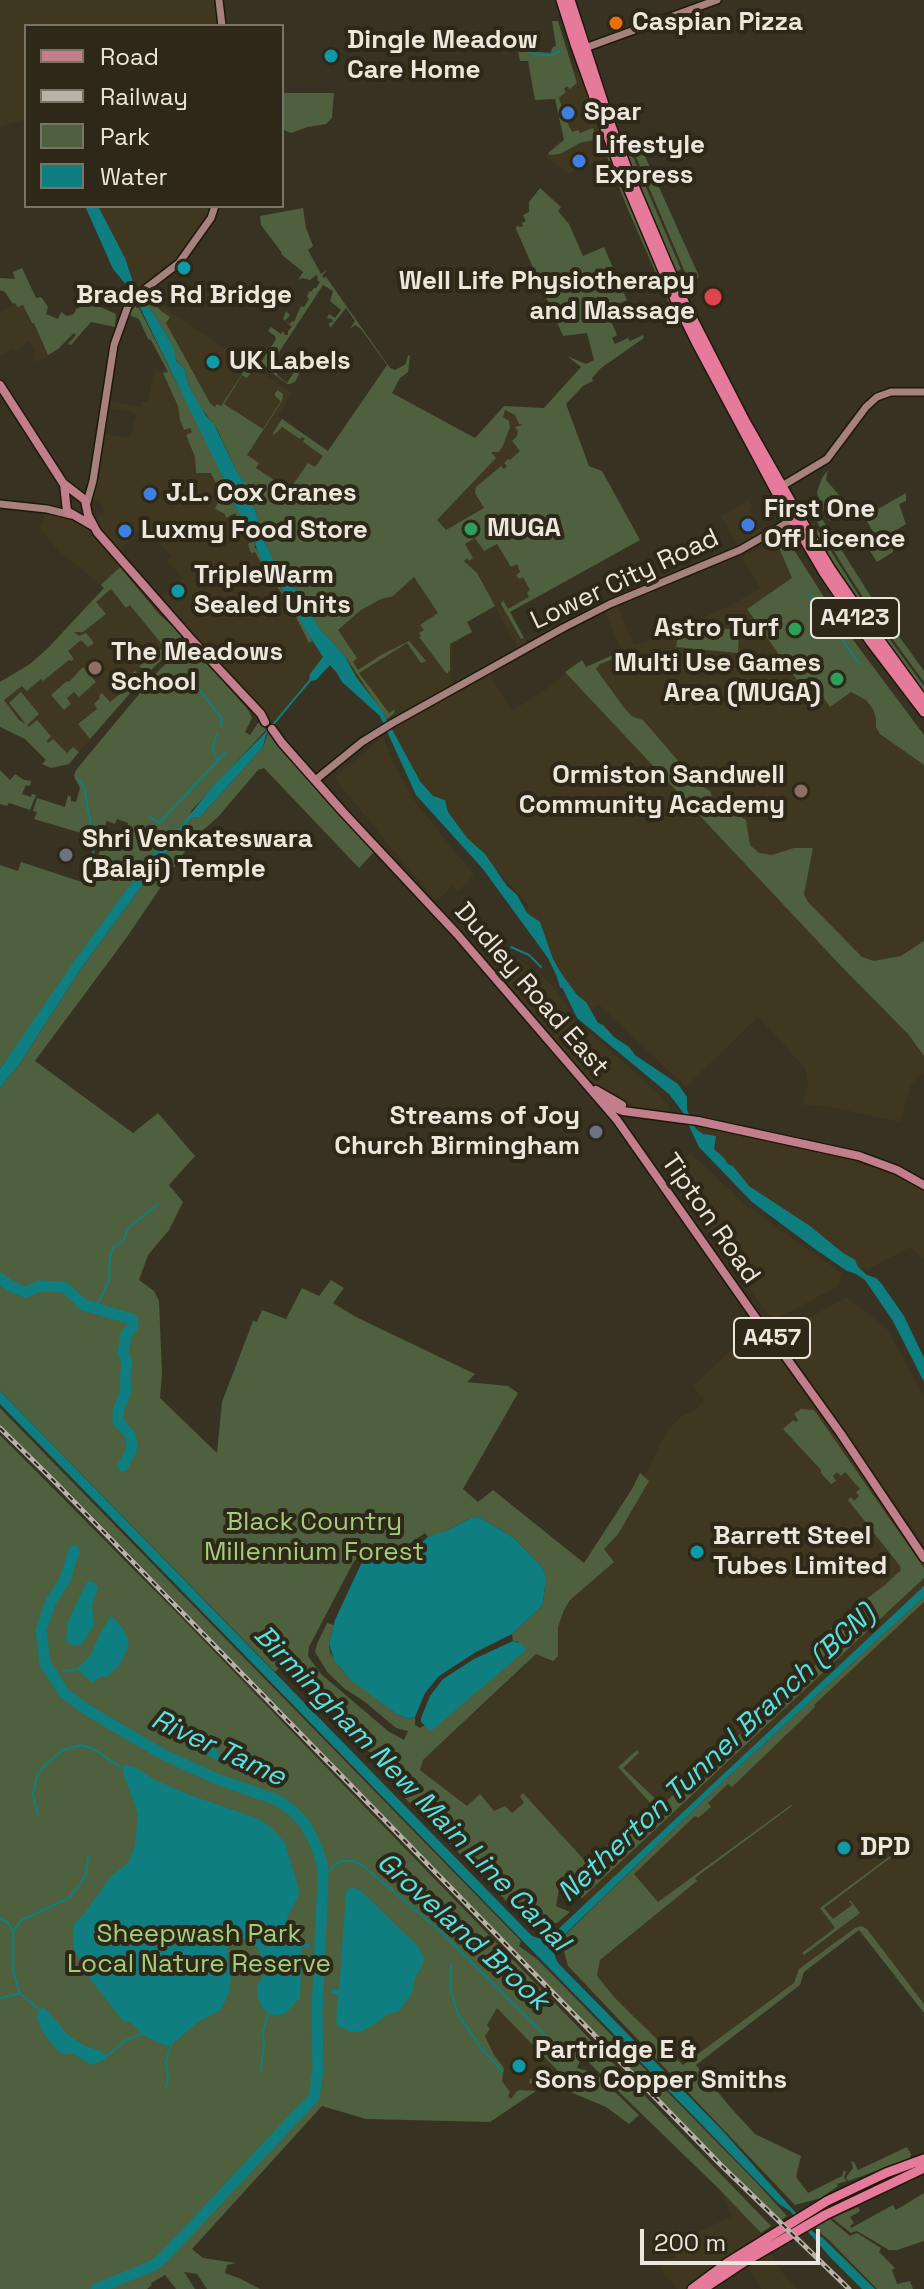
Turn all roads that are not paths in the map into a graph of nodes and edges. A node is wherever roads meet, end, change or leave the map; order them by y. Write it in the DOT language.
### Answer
graph roads {
  1 [pos="219,0"];
  2 [pos="561,0"];
  3 [pos="570,0"];
  4 [pos="717,0"];
  5 [pos="222,24"];
  6 [pos="580,46"];
  7 [pos="214,208"];
  8 [pos="677,296"];
  9 [pos="0,385"];
  10 [pos="924,392"];
  11 [pos="93,481"];
  12 [pos="63,483"];
  13 [pos="778,488"];
  14 [pos="78,494"];
  15 [pos="66,502"];
  16 [pos="0,504"];
  17 [pos="86,507"];
  18 [pos="50,510"];
  19 [pos="72,515"];
  20 [pos="795,518"];
  21 [pos="93,526"];
  22 [pos="924,701"];
  23 [pos="924,712"];
  24 [pos="316,778"];
  25 [pos="385,853"];
  26 [pos="585,1084"];
  27 [pos="600,1101"];
  28 [pos="623,1111"];
  29 [pos="648,1115"];
  30 [pos="617,1120"];
  31 [pos="924,1185"];
  32 [pos="924,1558"];
  33 [pos="924,2159"];
  34 [pos="924,2168"];
  35 [pos="692,2289"];
  36 [pos="703,2289"];
  1 -- 5 [label="street"];
  2 -- 6 [label="highway, A4123"];
  3 -- 6 [label="highway, A4123"];
  4 -- 6 [label="street"];
  6 -- 8 [label="highway, A4123"];
  6 -- 8 [label="highway, A4123"];
  7 -- 11 [label="street"];
  8 -- 13 [label="highway, A4123"];
  9 -- 12 [label="main road"];
  10 -- 13 [label="street"];
  11 -- 14 [label="street"];
  11 -- 17 [label="street"];
  12 -- 14 [label="main road"];
  12 -- 15 [label="main road"];
  13 -- 20 [label="highway, A4123"];
  14 -- 15 [label="main road"];
  14 -- 17 [label="main road"];
  15 -- 18 [label="street"];
  15 -- 19 [label="main road"];
  16 -- 18 [label="street"];
  17 -- 19 [label="main road"];
  17 -- 21 [label="main road"];
  18 -- 19 [label="street"];
  19 -- 21 [label="main road"];
  20 -- 22 [label="highway, A4123"];
  20 -- 23 [label="highway, A4123"];
  20 -- 24 [label="street, Lower City Road"];
  21 -- 24 [label="main road"];
  24 -- 25 [label="main road"];
  24 -- 25 [label="main road, Dudley Road East / A457"];
  25 -- 26 [label="main road, Dudley Road East / A457"];
  26 -- 27 [label="main road, Dudley Road East / A457"];
  26 -- 29 [label="main road"];
  27 -- 28 [label="main road"];
  27 -- 30 [label="main road, Tipton Road / A457"];
  28 -- 29 [label="main road"];
  28 -- 30 [label="main road"];
  29 -- 31 [label="main road"];
  30 -- 32 [label="main road, Tipton Road / A457"];
  33 -- 35 [label="highway"];
  34 -- 36 [label="highway"];
}
